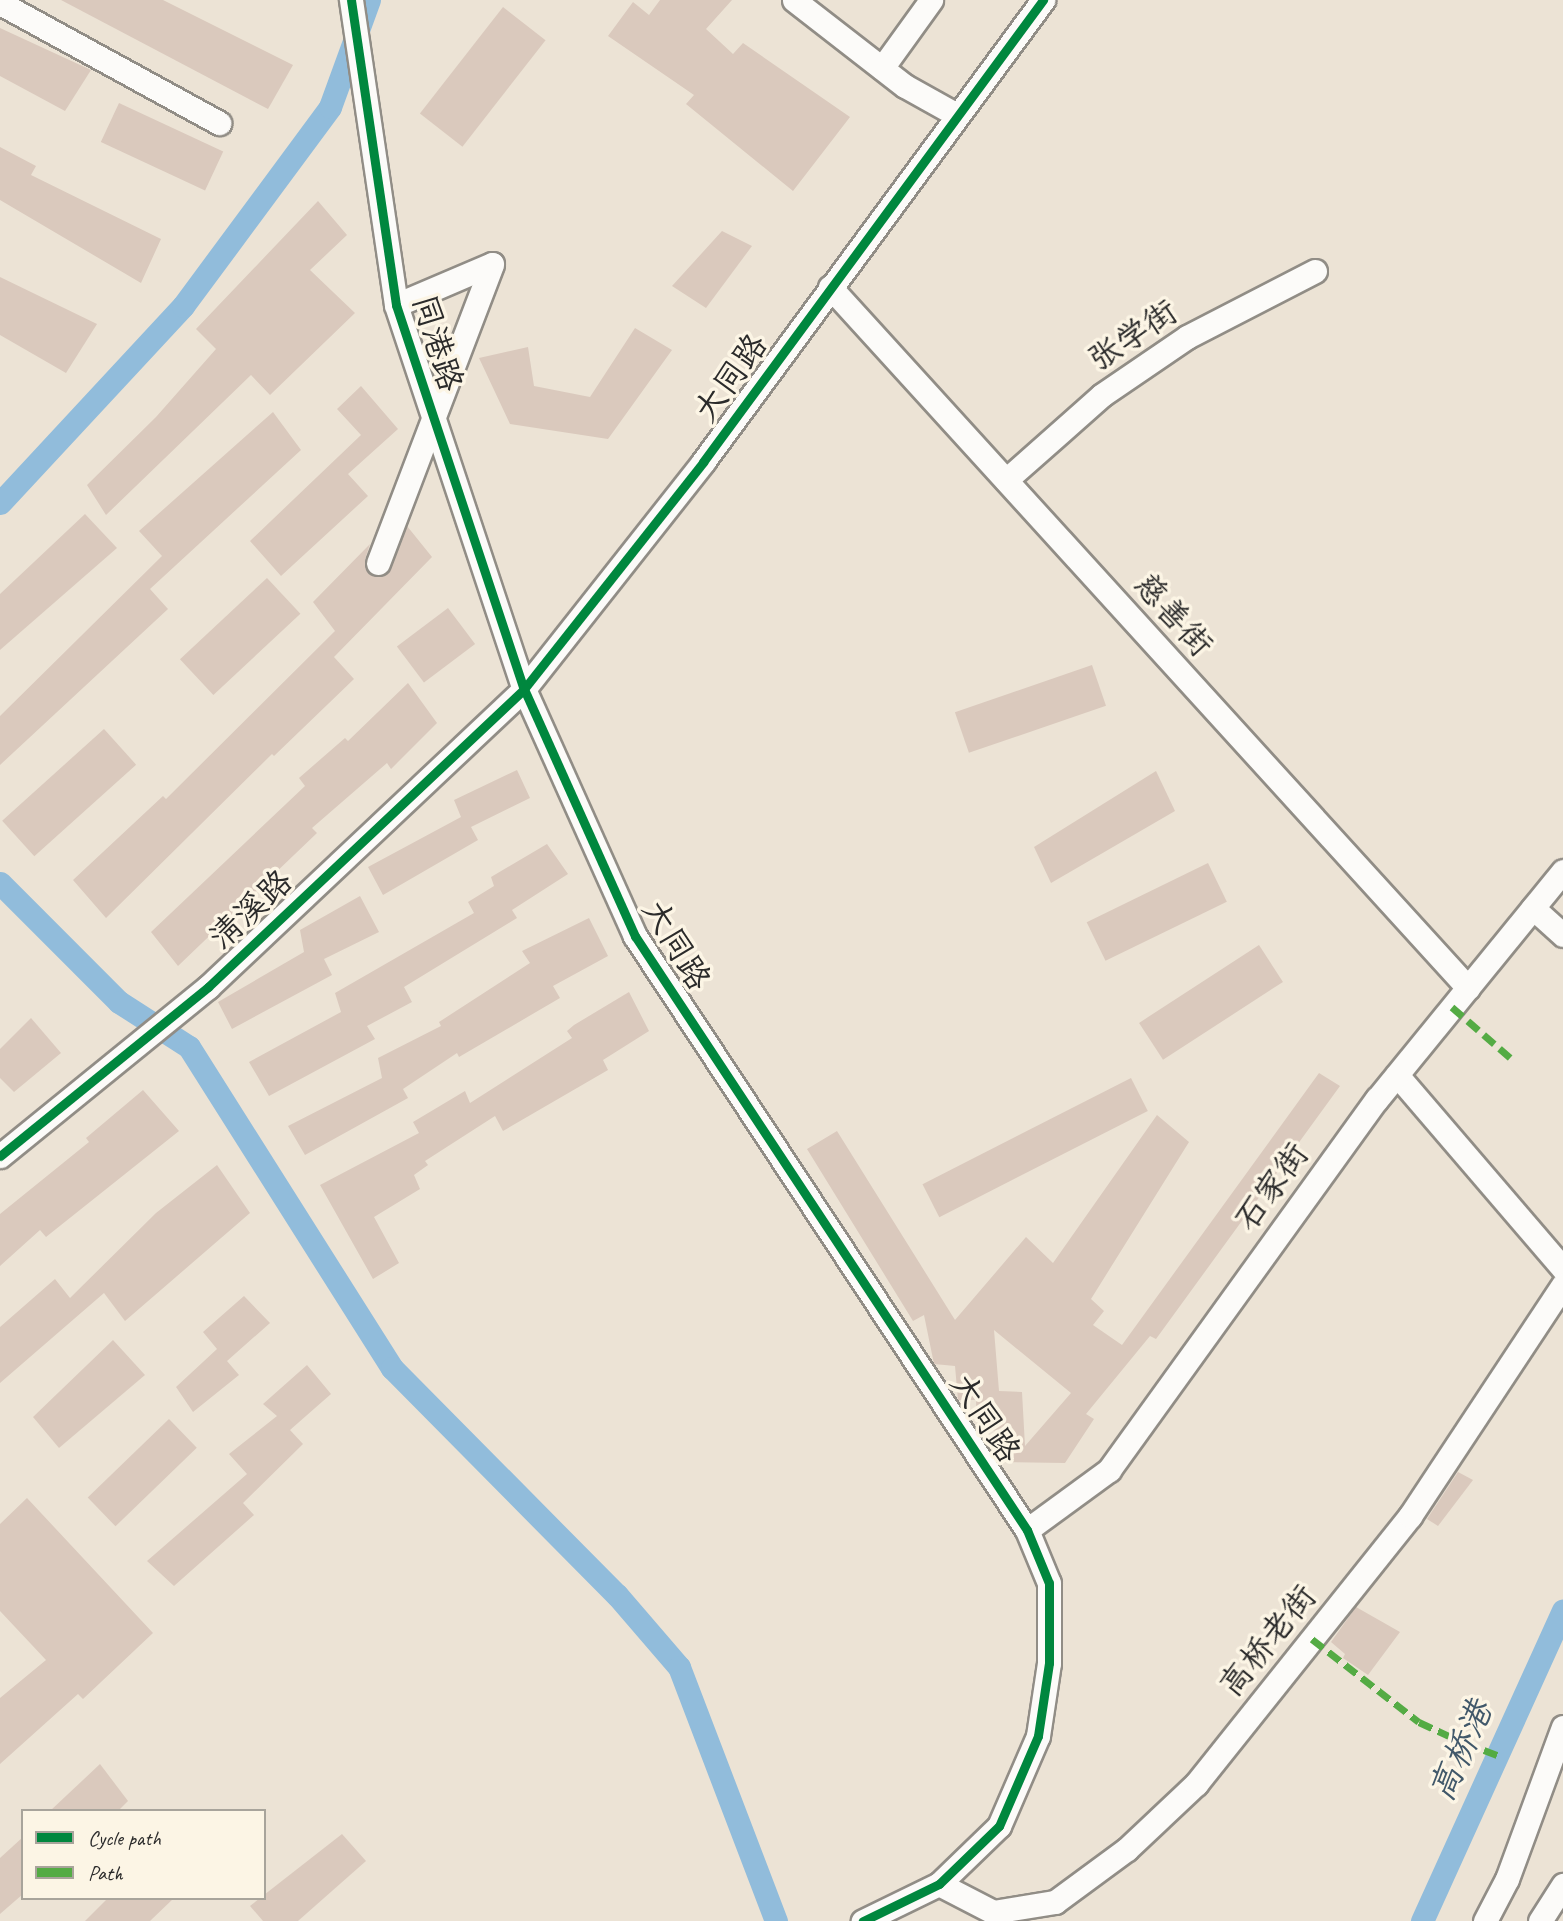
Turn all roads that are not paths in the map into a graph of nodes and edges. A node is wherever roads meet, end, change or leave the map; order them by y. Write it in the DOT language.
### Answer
graph roads {
  1 [pos="351,0"];
  2 [pos="794,0"];
  3 [pos="931,0"];
  4 [pos="1043,0"];
  5 [pos="0,3"];
  6 [pos="881,68"];
  7 [pos="957,115"];
  8 [pos="219,123"];
  9 [pos="1315,271"];
  10 [pos="830,286"];
  11 [pos="396,305"];
  12 [pos="433,419"];
  13 [pos="1006,480"];
  14 [pos="378,563"];
  15 [pos="524,689"];
  16 [pos="1563,872"];
  17 [pos="1533,908"];
  18 [pos="1563,935"];
  19 [pos="1468,988"];
  20 [pos="1397,1075"];
  21 [pos="0,1156"];
  22 [pos="1563,1269"];
  23 [pos="1563,1285"];
  24 [pos="1027,1530"];
  25 [pos="1563,1727"];
  26 [pos="1554,1782"];
  27 [pos="939,1884"];
  28 [pos="1563,1885"];
  29 [pos="1552,1914"];
  30 [pos="863,1921"];
  31 [pos="1485,1921"];
  1 -- 11 [label="street, 同港路"];
  2 -- 6 [label="street"];
  3 -- 6 [label="street"];
  4 -- 7 [label="street, 大同路"];
  5 -- 8 [label="street"];
  6 -- 7 [label="street"];
  7 -- 10 [label="street, 大同路"];
  9 -- 13 [label="street, 张学街"];
  10 -- 13 [label="street, 慈善街"];
  10 -- 15 [label="street, 大同路"];
  11 -- 12 [label="street, 同港路"];
  11 -- 12 [label="street"];
  12 -- 14 [label="street"];
  12 -- 15 [label="street, 同港路"];
  13 -- 19 [label="street, 慈善街"];
  15 -- 21 [label="street, 清溪路"];
  15 -- 24 [label="street, 大同路"];
  16 -- 17 [label="street, 石家街"];
  17 -- 18 [label="street"];
  17 -- 19 [label="street, 石家街"];
  19 -- 20 [label="street, 石家街"];
  20 -- 22 [label="street"];
  20 -- 24 [label="street, 石家街"];
  23 -- 27 [label="street, 高桥老街"];
  24 -- 27 [label="street, 大同路"];
  25 -- 26 [label="street"];
  26 -- 31 [label="street"];
  27 -- 30 [label="street, 大同路"];
  28 -- 29 [label="street"];
}
